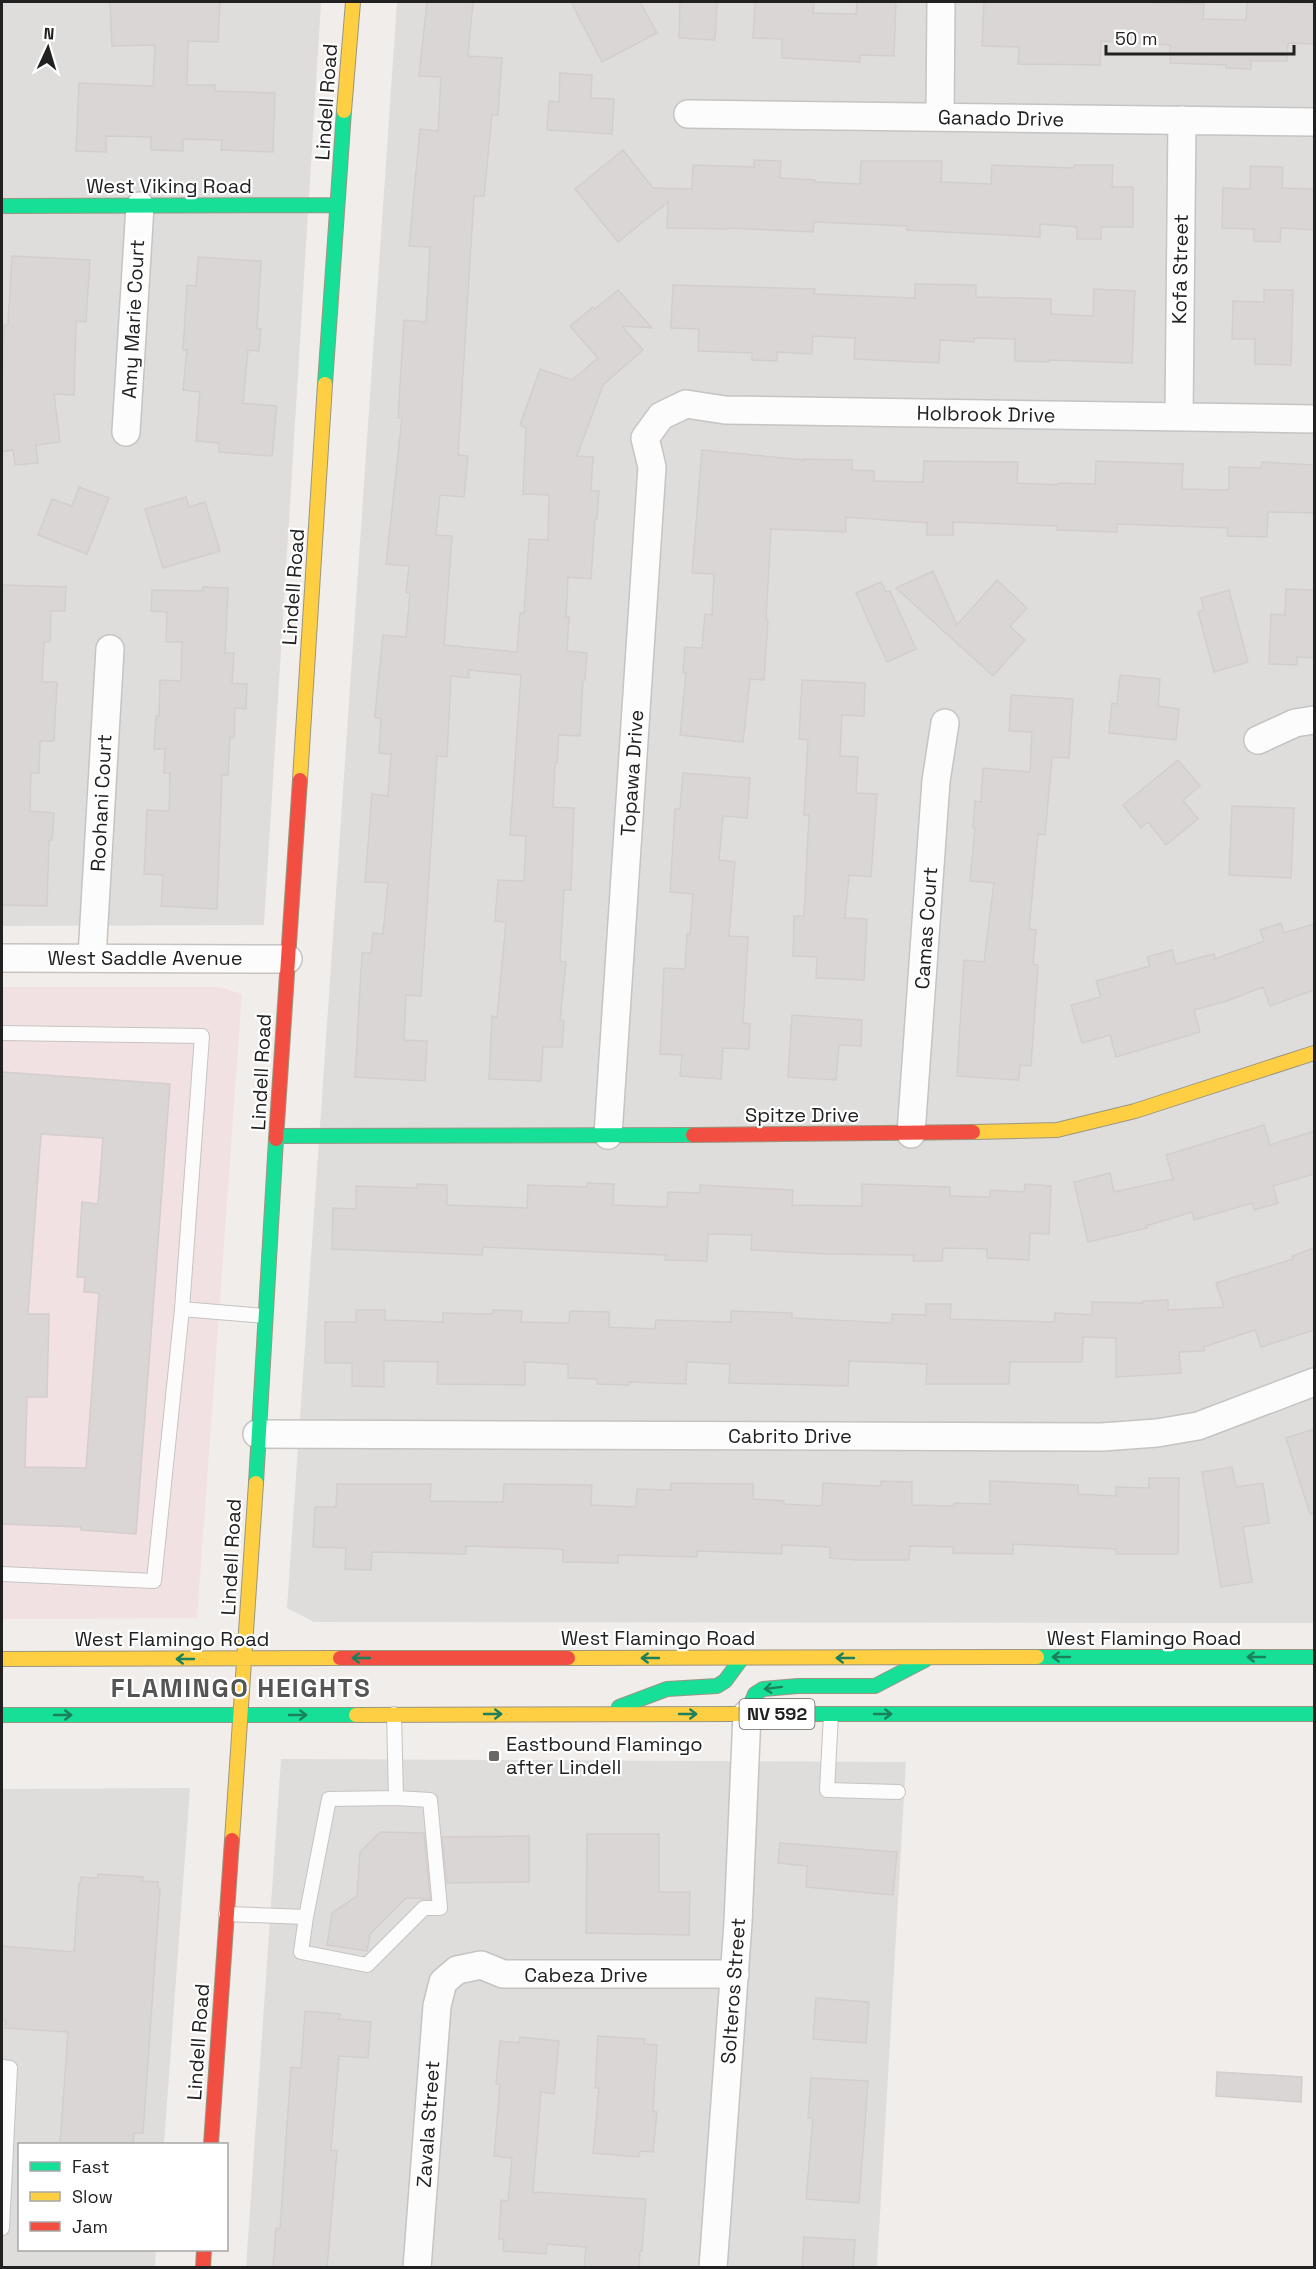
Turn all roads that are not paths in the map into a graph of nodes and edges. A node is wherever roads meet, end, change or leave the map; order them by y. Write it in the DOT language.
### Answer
graph roads {
  1 [pos="353,2"];
  2 [pos="941,2"];
  3 [pos="688,114"];
  4 [pos="940,117"];
  5 [pos="1182,120"];
  6 [pos="1314,122"];
  7 [pos="337,205"];
  8 [pos="2,206"];
  9 [pos="140,206"];
  10 [pos="661,416"];
  11 [pos="1179,417"];
  12 [pos="1314,419"];
  13 [pos="126,432"];
  14 [pos="110,649"];
  15 [pos="1314,720"];
  16 [pos="945,723"];
  17 [pos="1258,740"];
  18 [pos="92,957"];
  19 [pos="2,958"];
  20 [pos="288,959"];
  21 [pos="2,1033"];
  22 [pos="1314,1053"];
  23 [pos="911,1134"];
  24 [pos="608,1135"];
  25 [pos="277,1136"];
  26 [pos="182,1309"];
  27 [pos="265,1316"];
  28 [pos="1314,1382"];
  29 [pos="257,1434"];
  30 [pos="2,1574"];
  31 [pos="1314,1657"];
  32 [pos="244,1658"];
  33 [pos="742,1658"];
  34 [pos="929,1658"];
  35 [pos="2,1659"];
  36 [pos="394,1714"];
  37 [pos="600,1714"];
  38 [pos="747,1714"];
  39 [pos="831,1714"];
  40 [pos="1314,1714"];
  41 [pos="2,1715"];
  42 [pos="240,1715"];
  43 [pos="898,1792"];
  44 [pos="396,1798"];
  45 [pos="226,1914"];
  46 [pos="306,1917"];
  47 [pos="735,1974"];
  48 [pos="443,1982"];
  49 [pos="2,2067"];
  50 [pos="211,2143"];
  51 [pos="2,2228"];
  52 [pos="204,2251"];
  53 [pos="203,2268"];
  54 [pos="417,2268"];
  55 [pos="713,2268"];
  1 -- 7 [label="street, Lindell Road"];
  2 -- 4 [label="street"];
  3 -- 4 [label="street, Ganado Drive"];
  4 -- 5 [label="street, Ganado Drive"];
  5 -- 6 [label="street, Ganado Drive"];
  5 -- 11 [label="street, Kofa Street"];
  7 -- 9 [label="street, West Viking Road"];
  7 -- 20 [label="street, Lindell Road"];
  8 -- 9 [label="street, West Viking Road"];
  9 -- 13 [label="street, Amy Marie Court"];
  10 -- 11 [label="street, Holbrook Drive"];
  10 -- 24 [label="street, Topawa Drive"];
  11 -- 12 [label="street, Holbrook Drive"];
  14 -- 18 [label="street, Roohani Court"];
  15 -- 17 [label="street"];
  16 -- 23 [label="street, Camas Court"];
  18 -- 19 [label="street, West Saddle Avenue"];
  18 -- 20 [label="street, West Saddle Avenue"];
  20 -- 25 [label="street, Lindell Road"];
  21 -- 26 [label="lane"];
  22 -- 23 [label="street, Spitze Drive"];
  23 -- 24 [label="street, Spitze Drive"];
  24 -- 25 [label="street, Spitze Drive"];
  25 -- 27 [label="street, Lindell Road"];
  26 -- 27 [label="lane"];
  26 -- 30 [label="lane"];
  27 -- 29 [label="street, Lindell Road"];
  28 -- 29 [label="street, Cabrito Drive"];
  29 -- 32 [label="street, Lindell Road"];
  31 -- 34 [label="street, West Flamingo Road, one-way"];
  33 -- 32 [label="street, West Flamingo Road, one-way"];
  32 -- 35 [label="street, West Flamingo Road, one-way"];
  32 -- 42 [label="street, Lindell Road"];
  34 -- 33 [label="street, West Flamingo Road, one-way"];
  33 -- 37 [label="street"];
  34 -- 38 [label="street, one-way"];
  36 -- 37 [label="street, NV 592, one-way"];
  42 -- 36 [label="street, NV 592, one-way"];
  36 -- 44 [label="lane"];
  37 -- 38 [label="street, NV 592, one-way"];
  38 -- 39 [label="street, NV 592"];
  38 -- 47 [label="street, Solteros Street"];
  39 -- 40 [label="street, NV 592, one-way"];
  39 -- 43 [label="lane"];
  41 -- 42 [label="street, NV 592, one-way"];
  42 -- 45 [label="street, Lindell Road"];
  44 -- 46 [label="lane"];
  44 -- 46 [label="lane"];
  45 -- 46 [label="lane"];
  45 -- 50 [label="street, Lindell Road"];
  47 -- 48 [label="street, Cabeza Drive"];
  47 -- 55 [label="street, Solteros Street"];
  48 -- 54 [label="street, Zavala Street"];
  49 -- 51 [label="lane"];
  52 -- 53 [label="street"];
}
